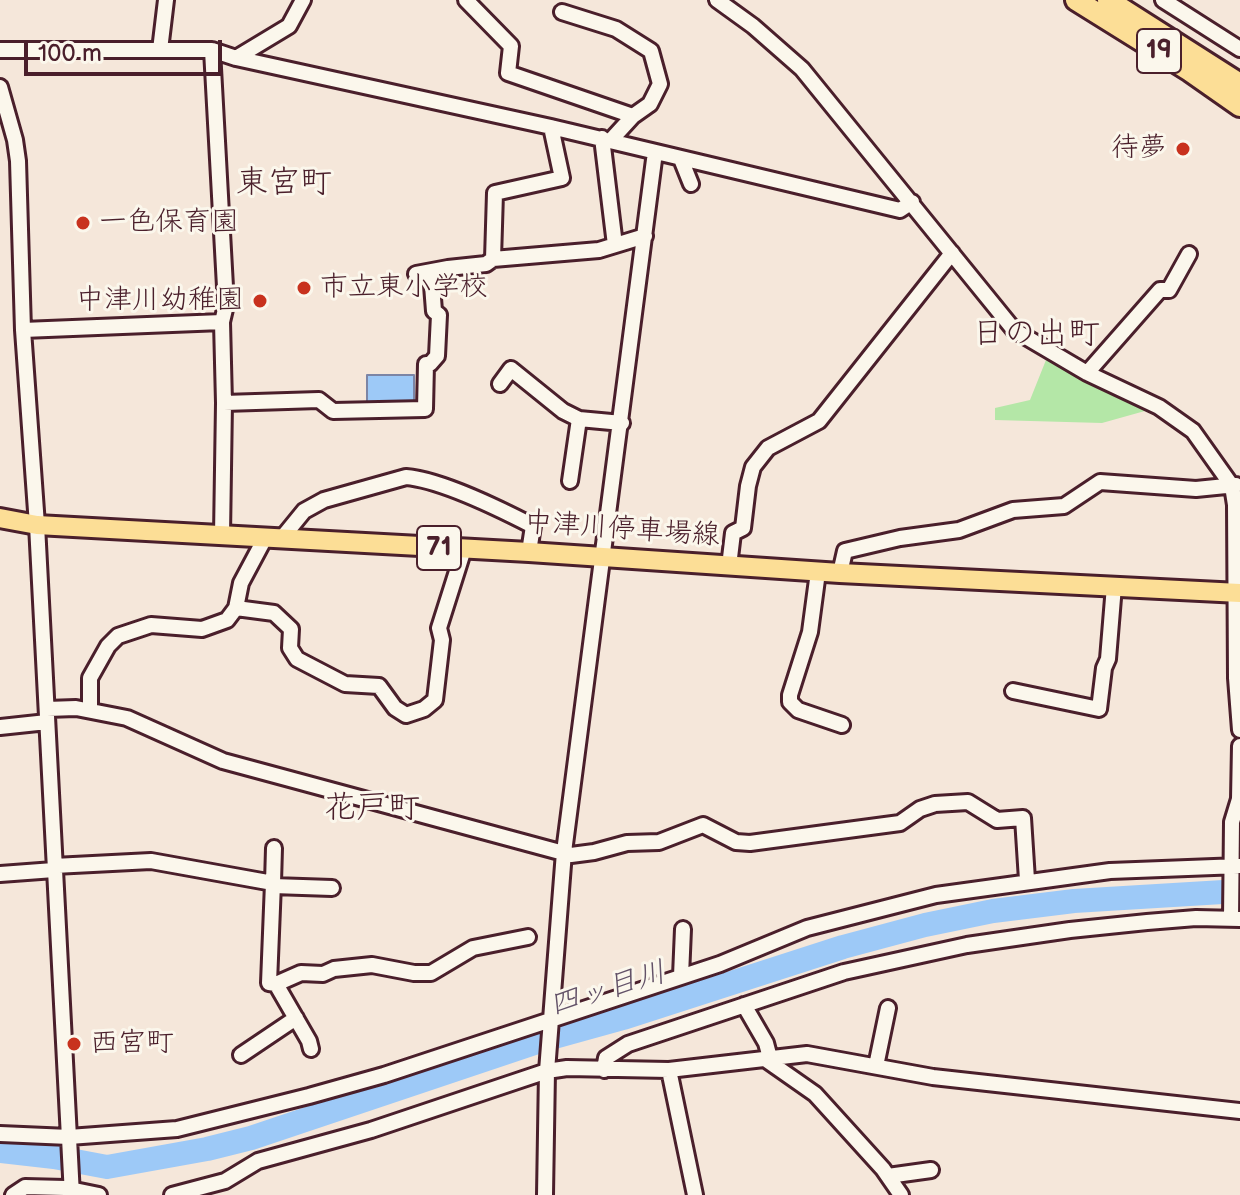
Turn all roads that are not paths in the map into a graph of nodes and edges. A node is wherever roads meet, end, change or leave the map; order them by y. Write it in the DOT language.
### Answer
graph roads {
  1 [pos="166,0"];
  2 [pos="303,0"];
  3 [pos="466,0"];
  4 [pos="717,0"];
  5 [pos="1076,0"];
  6 [pos="1108,0"];
  7 [pos="1163,0"];
  8 [pos="562,12"];
  9 [pos="1240,49"];
  10 [pos="0,50"];
  11 [pos="160,50"];
  12 [pos="212,50"];
  13 [pos="236,58"];
  14 [pos="0,87"];
  15 [pos="1239,102"];
  16 [pos="633,116"];
  17 [pos="551,127"];
  18 [pos="607,139"];
  19 [pos="655,152"];
  20 [pos="681,159"];
  21 [pos="691,184"];
  22 [pos="912,202"];
  23 [pos="645,236"];
  24 [pos="615,245"];
  25 [pos="952,253"];
  26 [pos="1189,254"];
  27 [pos="493,259"];
  28 [pos="431,272"];
  29 [pos="416,274"];
  30 [pos="222,322"];
  31 [pos="23,330"];
  32 [pos="1087,373"];
  33 [pos="500,384"];
  34 [pos="224,403"];
  35 [pos="579,419"];
  36 [pos="622,423"];
  37 [pos="570,481"];
  38 [pos="1236,485"];
  39 [pos="0,518"];
  40 [pos="37,525"];
  41 [pos="222,535"];
  42 [pos="273,538"];
  43 [pos="464,549"];
  44 [pos="529,552"];
  45 [pos="603,557"];
  46 [pos="729,566"];
  47 [pos="818,572"];
  48 [pos="840,573"];
  49 [pos="1114,586"];
  50 [pos="1238,593"];
  51 [pos="236,608"];
  52 [pos="1239,638"];
  53 [pos="1013,691"];
  54 [pos="90,710"];
  55 [pos="47,716"];
  56 [pos="842,725"];
  57 [pos="0,727"];
  58 [pos="1240,730"];
  59 [pos="1240,746"];
  60 [pos="1239,803"];
  61 [pos="274,848"];
  62 [pos="564,852"];
  63 [pos="1235,866"];
  64 [pos="54,868"];
  65 [pos="0,874"];
  66 [pos="1027,880"];
  67 [pos="273,884"];
  68 [pos="332,888"];
  69 [pos="1236,918"];
  70 [pos="683,929"];
  71 [pos="528,937"];
  72 [pos="681,976"];
  73 [pos="276,984"];
  74 [pos="744,1005"];
  75 [pos="888,1008"];
  76 [pos="296,1018"];
  77 [pos="551,1020"];
  78 [pos="311,1049"];
  79 [pos="241,1055"];
  80 [pos="767,1058"];
  81 [pos="876,1066"];
  82 [pos="604,1070"];
  83 [pos="669,1070"];
  84 [pos="547,1071"];
  85 [pos="1240,1111"];
  86 [pos="0,1134"];
  87 [pos="69,1142"];
  88 [pos="931,1170"];
  89 [pos="888,1176"];
  90 [pos="228,1188"];
  91 [pos="72,1189"];
  92 [pos="13,1195"];
  93 [pos="99,1195"];
  94 [pos="172,1195"];
  95 [pos="545,1195"];
  96 [pos="695,1195"];
  97 [pos="901,1195"];
  1 -- 11 [label="street"];
  2 -- 13 [label="street"];
  3 -- 16 [label="street"];
  4 -- 22 [label="street"];
  5 -- 15 [label="highway, 19"];
  6 -- 15 [label="highway, 19"];
  7 -- 9 [label="street"];
  8 -- 16 [label="street"];
  10 -- 11 [label="street"];
  11 -- 12 [label="street"];
  12 -- 13 [label="street"];
  12 -- 30 [label="street"];
  13 -- 17 [label="street"];
  14 -- 31 [label="street"];
  16 -- 18 [label="street"];
  17 -- 18 [label="street"];
  17 -- 27 [label="street"];
  18 -- 19 [label="street"];
  18 -- 24 [label="street"];
  19 -- 20 [label="street"];
  19 -- 23 [label="street"];
  20 -- 21 [label="street"];
  20 -- 22 [label="street"];
  22 -- 25 [label="street"];
  23 -- 24 [label="street"];
  23 -- 36 [label="street"];
  24 -- 27 [label="street"];
  25 -- 32 [label="street"];
  25 -- 46 [label="street"];
  26 -- 32 [label="street"];
  27 -- 28 [label="street"];
  28 -- 29 [label="street"];
  28 -- 34 [label="street"];
  30 -- 31 [label="street"];
  30 -- 34 [label="street"];
  31 -- 40 [label="street"];
  32 -- 38 [label="street"];
  33 -- 35 [label="street"];
  34 -- 41 [label="street"];
  35 -- 36 [label="street"];
  35 -- 37 [label="street"];
  36 -- 45 [label="street"];
  38 -- 48 [label="street"];
  38 -- 50 [label="street"];
  39 -- 40 [label="main road, 中津川停車場線 / 71"];
  40 -- 41 [label="main road, 中津川停車場線 / 71"];
  40 -- 55 [label="street"];
  41 -- 42 [label="main road, 中津川停車場線 / 71"];
  42 -- 43 [label="main road, 中津川停車場線 / 71"];
  42 -- 44 [label="street"];
  42 -- 51 [label="street"];
  43 -- 44 [label="main road, 中津川停車場線 / 71"];
  43 -- 51 [label="street"];
  44 -- 45 [label="main road, 中津川停車場線 / 71"];
  45 -- 46 [label="main road, 中津川停車場線 / 71"];
  45 -- 62 [label="street"];
  46 -- 47 [label="main road, 中津川停車場線 / 71"];
  47 -- 48 [label="main road, 中津川停車場線 / 71"];
  47 -- 56 [label="street"];
  48 -- 49 [label="main road, 中津川停車場線 / 71"];
  49 -- 50 [label="main road, 中津川停車場線 / 71"];
  49 -- 53 [label="street"];
  50 -- 52 [label="street"];
  51 -- 54 [label="street"];
  52 -- 58 [label="street"];
  54 -- 55 [label="street"];
  54 -- 62 [label="street"];
  55 -- 57 [label="street"];
  55 -- 64 [label="street"];
  59 -- 60 [label="street"];
  60 -- 63 [label="street"];
  61 -- 67 [label="street"];
  62 -- 66 [label="street"];
  62 -- 77 [label="street"];
  63 -- 66 [label="street"];
  63 -- 69 [label="street"];
  64 -- 65 [label="street"];
  64 -- 67 [label="street"];
  64 -- 87 [label="street"];
  66 -- 72 [label="street"];
  67 -- 68 [label="street"];
  67 -- 73 [label="street"];
  69 -- 74 [label="street"];
  70 -- 72 [label="street"];
  71 -- 73 [label="street"];
  72 -- 77 [label="street"];
  73 -- 76 [label="street"];
  74 -- 80 [label="street"];
  74 -- 82 [label="street"];
  75 -- 81 [label="street"];
  76 -- 78 [label="street"];
  76 -- 79 [label="street"];
  77 -- 84 [label="street"];
  77 -- 87 [label="street"];
  80 -- 81 [label="street"];
  80 -- 83 [label="street"];
  80 -- 89 [label="street"];
  81 -- 85 [label="street"];
  82 -- 83 [label="street"];
  82 -- 84 [label="street"];
  83 -- 96 [label="street"];
  84 -- 90 [label="street"];
  84 -- 95 [label="street"];
  86 -- 87 [label="street"];
  87 -- 91 [label="street"];
  88 -- 89 [label="street"];
  89 -- 97 [label="street"];
  90 -- 94 [label="street"];
  91 -- 92 [label="street"];
  91 -- 93 [label="street"];
}
